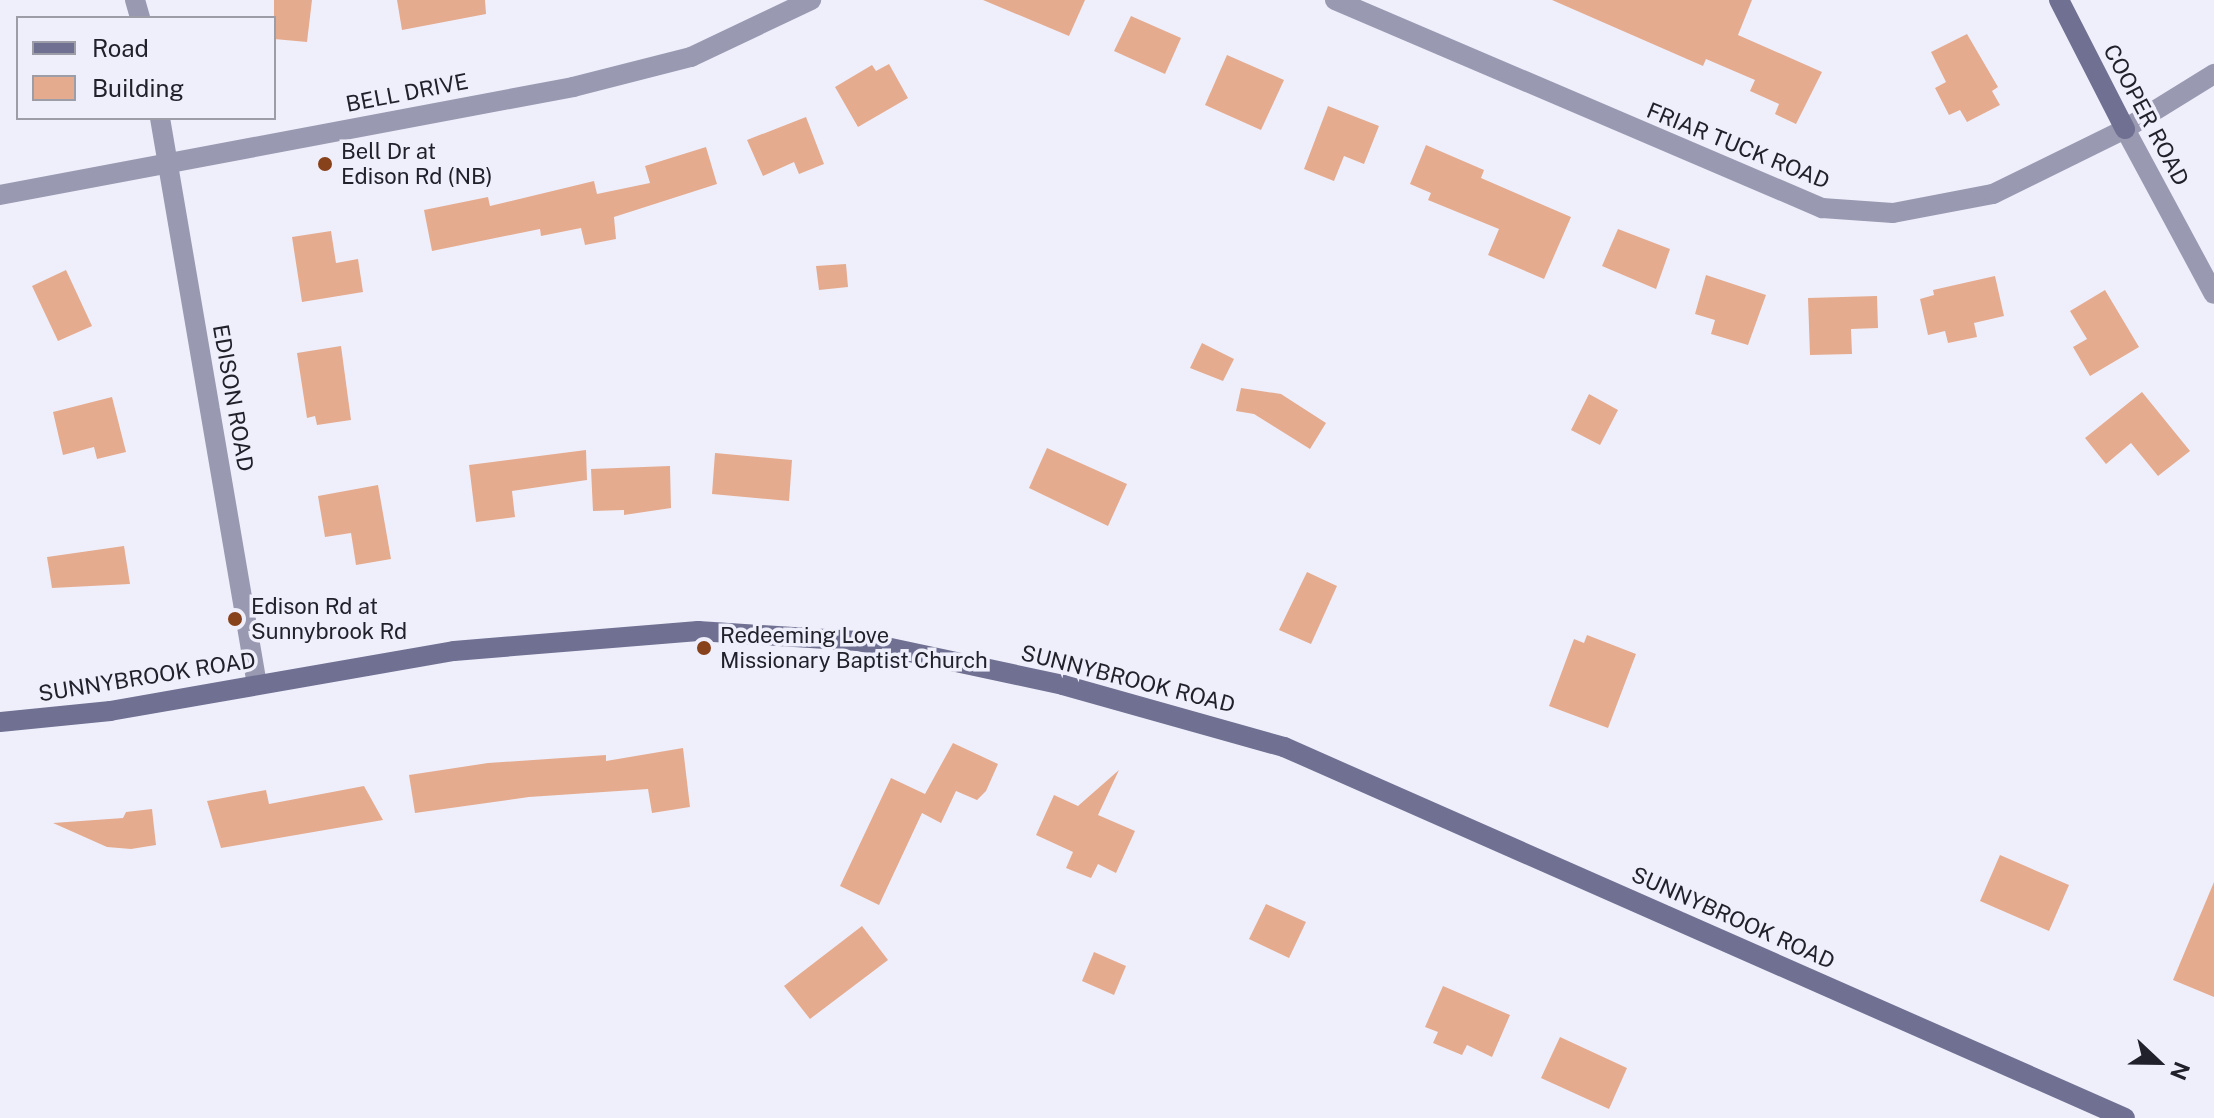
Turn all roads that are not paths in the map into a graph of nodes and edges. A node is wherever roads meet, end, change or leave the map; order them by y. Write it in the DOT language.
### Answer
graph roads {
  1 [pos="811,0"];
  2 [pos="1335,0"];
  3 [pos="2059,0"];
  4 [pos="2214,74"];
  5 [pos="160,120"];
  6 [pos="2125,129"];
  7 [pos="169,162"];
  8 [pos="0,195"];
  9 [pos="2214,294"];
  10 [pos="257,685"];
  11 [pos="0,722"];
  12 [pos="2125,1118"];
  1 -- 7 [label="street, BELL DRIVE"];
  2 -- 6 [label="street, FRIAR TUCK ROAD"];
  3 -- 6 [label="main road, COOPER ROAD"];
  4 -- 6 [label="street, FRIAR TUCK ROAD"];
  5 -- 7 [label="street, EDISON ROAD"];
  6 -- 9 [label="street, COOPER ROAD"];
  7 -- 8 [label="street, BELL DRIVE"];
  7 -- 10 [label="street, EDISON ROAD"];
  10 -- 11 [label="main road, SUNNYBROOK ROAD"];
  10 -- 12 [label="main road, SUNNYBROOK ROAD"];
}
